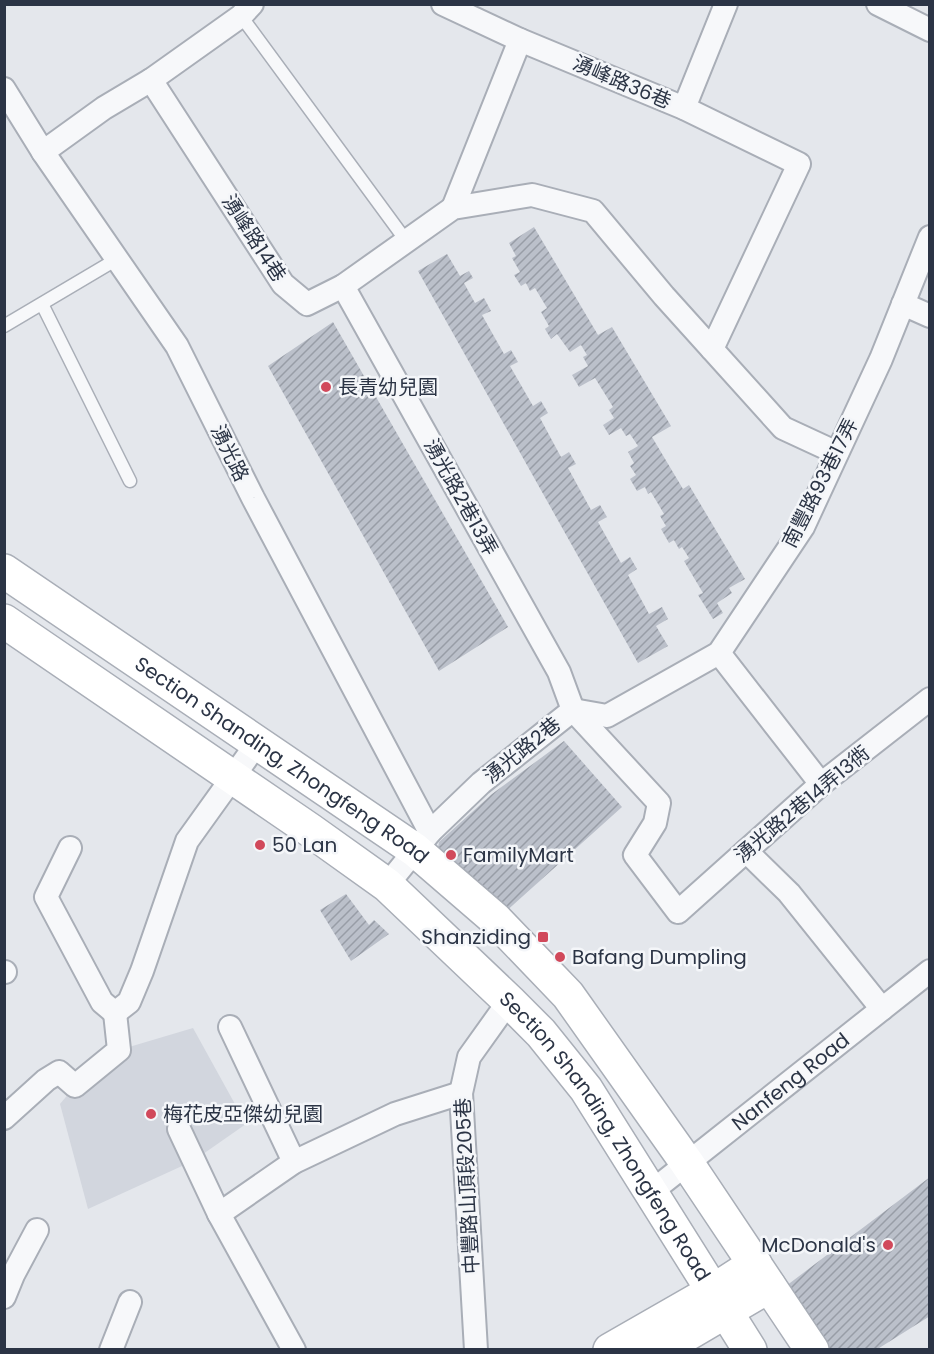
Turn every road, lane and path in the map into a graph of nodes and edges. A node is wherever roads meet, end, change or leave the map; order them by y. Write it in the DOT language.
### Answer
graph roads {
  1 [pos="443,4"];
  2 [pos="726,4"];
  3 [pos="878,4"];
  4 [pos="247,10"];
  5 [pos="930,30"];
  6 [pos="520,40"];
  7 [pos="152,80"];
  8 [pos="4,89"];
  9 [pos="684,108"];
  10 [pos="43,152"];
  11 [pos="453,208"];
  12 [pos="930,237"];
  13 [pos="407,242"];
  14 [pos="117,259"];
  15 [pos="343,286"];
  16 [pos="42,304"];
  17 [pos="903,304"];
  18 [pos="930,316"];
  19 [pos="4,326"];
  20 [pos="712,349"];
  21 [pos="837,453"];
  22 [pos="130,481"];
  23 [pos="6,574"];
  24 [pos="4,621"];
  25 [pos="719,653"];
  26 [pos="930,699"];
  27 [pos="573,710"];
  28 [pos="258,742"];
  29 [pos="232,777"];
  30 [pos="821,784"];
  31 [pos="423,841"];
  32 [pos="70,848"];
  33 [pos="746,851"];
  34 [pos="387,885"];
  35 [pos="930,971"];
  36 [pos="509,1001"];
  37 [pos="882,1009"];
  38 [pos="115,1013"];
  39 [pos="230,1027"];
  40 [pos="461,1093"];
  41 [pos="4,1118"];
  42 [pos="179,1130"];
  43 [pos="294,1162"];
  44 [pos="687,1163"];
  45 [pos="651,1192"];
  46 [pos="219,1214"];
  47 [pos="37,1230"];
  48 [pos="9,1270"];
  49 [pos="762,1275"];
  50 [pos="4,1297"];
  51 [pos="130,1302"];
  52 [pos="719,1302"];
  53 [pos="111,1350"];
  54 [pos="294,1350"];
  55 [pos="476,1350"];
  56 [pos="610,1350"];
  57 [pos="660,1350"];
  58 [pos="750,1350"];
  59 [pos="812,1350"];
  1 -- 6 [label="street, 湧峰路36巷"];
  2 -- 9 [label="street"];
  3 -- 5 [label="street"];
  4 -- 7 [label="street"];
  4 -- 13 [label="lane"];
  6 -- 9 [label="street, 湧峰路36巷"];
  6 -- 11 [label="street"];
  7 -- 10 [label="street"];
  7 -- 15 [label="street, 湧峰路14巷"];
  8 -- 10 [label="street, 湧光路"];
  9 -- 20 [label="street, 湧峰路36巷"];
  10 -- 14 [label="street, 湧光路"];
  11 -- 13 [label="street, 湧峰路14巷"];
  11 -- 20 [label="street"];
  12 -- 17 [label="street, 南豐路93巷17弄"];
  13 -- 15 [label="street, 湧峰路14巷"];
  14 -- 16 [label="lane"];
  14 -- 31 [label="street, 湧光路"];
  15 -- 27 [label="street, 湧光路2巷13弄"];
  16 -- 19 [label="lane"];
  16 -- 22 [label="lane"];
  17 -- 18 [label="street"];
  17 -- 21 [label="street, 南豐路93巷17弄"];
  20 -- 21 [label="street"];
  21 -- 25 [label="street, 南豐路93巷17弄"];
  23 -- 28 [label="main road, Section Shanding, Zhongfeng Road"];
  24 -- 29 [label="main road, Section Shanding, Zhongfeng Road"];
  25 -- 27 [label="street, 湧光路2巷"];
  25 -- 30 [label="street"];
  26 -- 30 [label="street, 湧光路2巷14弄13衖"];
  27 -- 31 [label="street, 湧光路2巷"];
  27 -- 33 [label="street, 湧光路2巷14弄13衖"];
  28 -- 29 [label="street"];
  28 -- 31 [label="main road, Section Shanding, Zhongfeng Road"];
  29 -- 34 [label="main road, Section Shanding, Zhongfeng Road"];
  29 -- 38 [label="street"];
  30 -- 33 [label="street, 湧光路2巷14弄13衖"];
  31 -- 34 [label="street, 湧光路2巷"];
  31 -- 44 [label="main road, Section Shanding, Zhongfeng Road"];
  32 -- 38 [label="street"];
  33 -- 37 [label="street"];
  34 -- 36 [label="main road, Section Shanding, Zhongfeng Road"];
  35 -- 37 [label="street, Nanfeng Road"];
  36 -- 40 [label="street, 中豐路山頂段205巷"];
  36 -- 45 [label="main road, Section Shanding, Zhongfeng Road"];
  37 -- 44 [label="street, Nanfeng Road"];
  38 -- 41 [label="street"];
  39 -- 43 [label="street"];
  40 -- 43 [label="street"];
  40 -- 55 [label="street, 中豐路山頂段205巷"];
  42 -- 46 [label="street"];
  43 -- 46 [label="street"];
  44 -- 45 [label="street, Nanfeng Road"];
  44 -- 49 [label="main road, Section Shanding, Zhongfeng Road"];
  45 -- 52 [label="main road, Section Shanding, Zhongfeng Road"];
  46 -- 54 [label="street"];
  47 -- 48 [label="street"];
  48 -- 50 [label="street"];
  49 -- 52 [label="main road"];
  49 -- 59 [label="main road, Section Shanding, Zhongfeng Road"];
  51 -- 53 [label="street"];
  52 -- 56 [label="main road"];
  52 -- 57 [label="main road"];
  52 -- 58 [label="main road, Section Shanding, Zhongfeng Road"];
}
